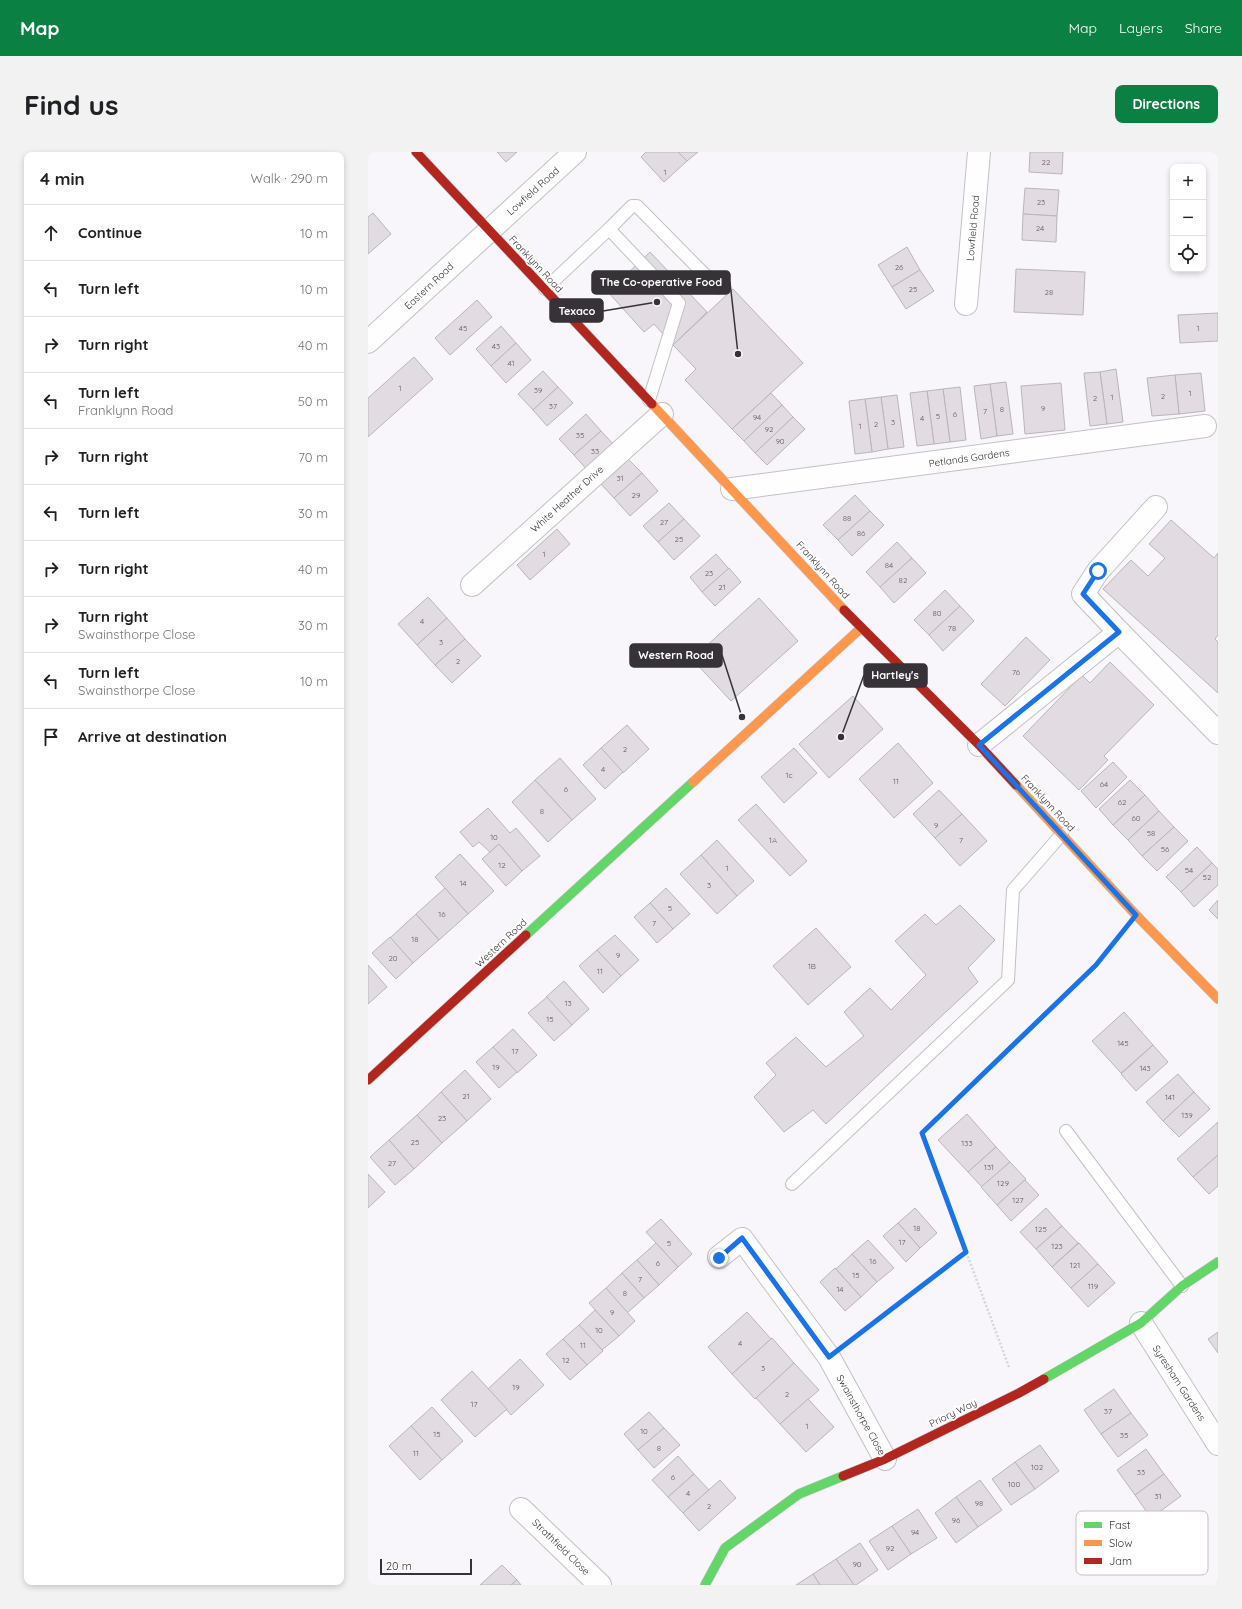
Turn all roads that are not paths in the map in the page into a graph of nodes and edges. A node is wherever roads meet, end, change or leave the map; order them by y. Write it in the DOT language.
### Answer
graph roads {
  1 [pos="416,152"];
  2 [pos="575,152"];
  3 [pos="979,152"];
  4 [pos="609,229"];
  5 [pos="490,230"];
  6 [pos="718,288"];
  7 [pos="545,289"];
  8 [pos="966,304"];
  9 [pos="368,342"];
  10 [pos="656,407"];
  11 [pos="1205,426"];
  12 [pos="732,489"];
  13 [pos="1156,507"];
  14 [pos="472,585"];
  15 [pos="861,628"];
  16 [pos="1119,632"];
  17 [pos="1218,733"];
  18 [pos="979,745"];
  19 [pos="1062,834"];
  20 [pos="1218,999"];
  21 [pos="368,1080"];
  22 [pos="1066,1131"];
  23 [pos="792,1184"];
  24 [pos="719,1258"];
  25 [pos="1218,1262"];
  26 [pos="1182,1286"];
  27 [pos="1141,1323"];
  28 [pos="1218,1444"];
  29 [pos="885,1459"];
  30 [pos="521,1509"];
  31 [pos="600,1585"];
  32 [pos="705,1585"];
  1 -- 5 [label="street, Franklynn Road"];
  2 -- 5 [label="street, Lowfield Road"];
  3 -- 8 [label="street, Lowfield Road"];
  4 -- 6 [label="lane"];
  4 -- 7 [label="lane"];
  4 -- 10 [label="lane"];
  5 -- 7 [label="street, Franklynn Road"];
  5 -- 9 [label="street, Eastern Road"];
  7 -- 10 [label="street, Franklynn Road"];
  10 -- 12 [label="street, Franklynn Road"];
  10 -- 14 [label="street, White Heather Drive"];
  11 -- 12 [label="street, Petlands Gardens"];
  12 -- 15 [label="street, Franklynn Road"];
  13 -- 16 [label="street"];
  15 -- 18 [label="street, Franklynn Road"];
  15 -- 21 [label="street, Western Road"];
  16 -- 17 [label="street"];
  16 -- 18 [label="street"];
  18 -- 19 [label="street, Franklynn Road"];
  19 -- 20 [label="street, Franklynn Road"];
  19 -- 23 [label="lane"];
  22 -- 26 [label="lane"];
  24 -- 29 [label="street, Swainsthorpe Close"];
  25 -- 26 [label="street, Priory Way"];
  26 -- 27 [label="street, Priory Way"];
  27 -- 28 [label="street, Syresham Gardens"];
  27 -- 29 [label="street, Priory Way"];
  29 -- 32 [label="street, Priory Way"];
  30 -- 31 [label="street, Strathfield Close"];
}
